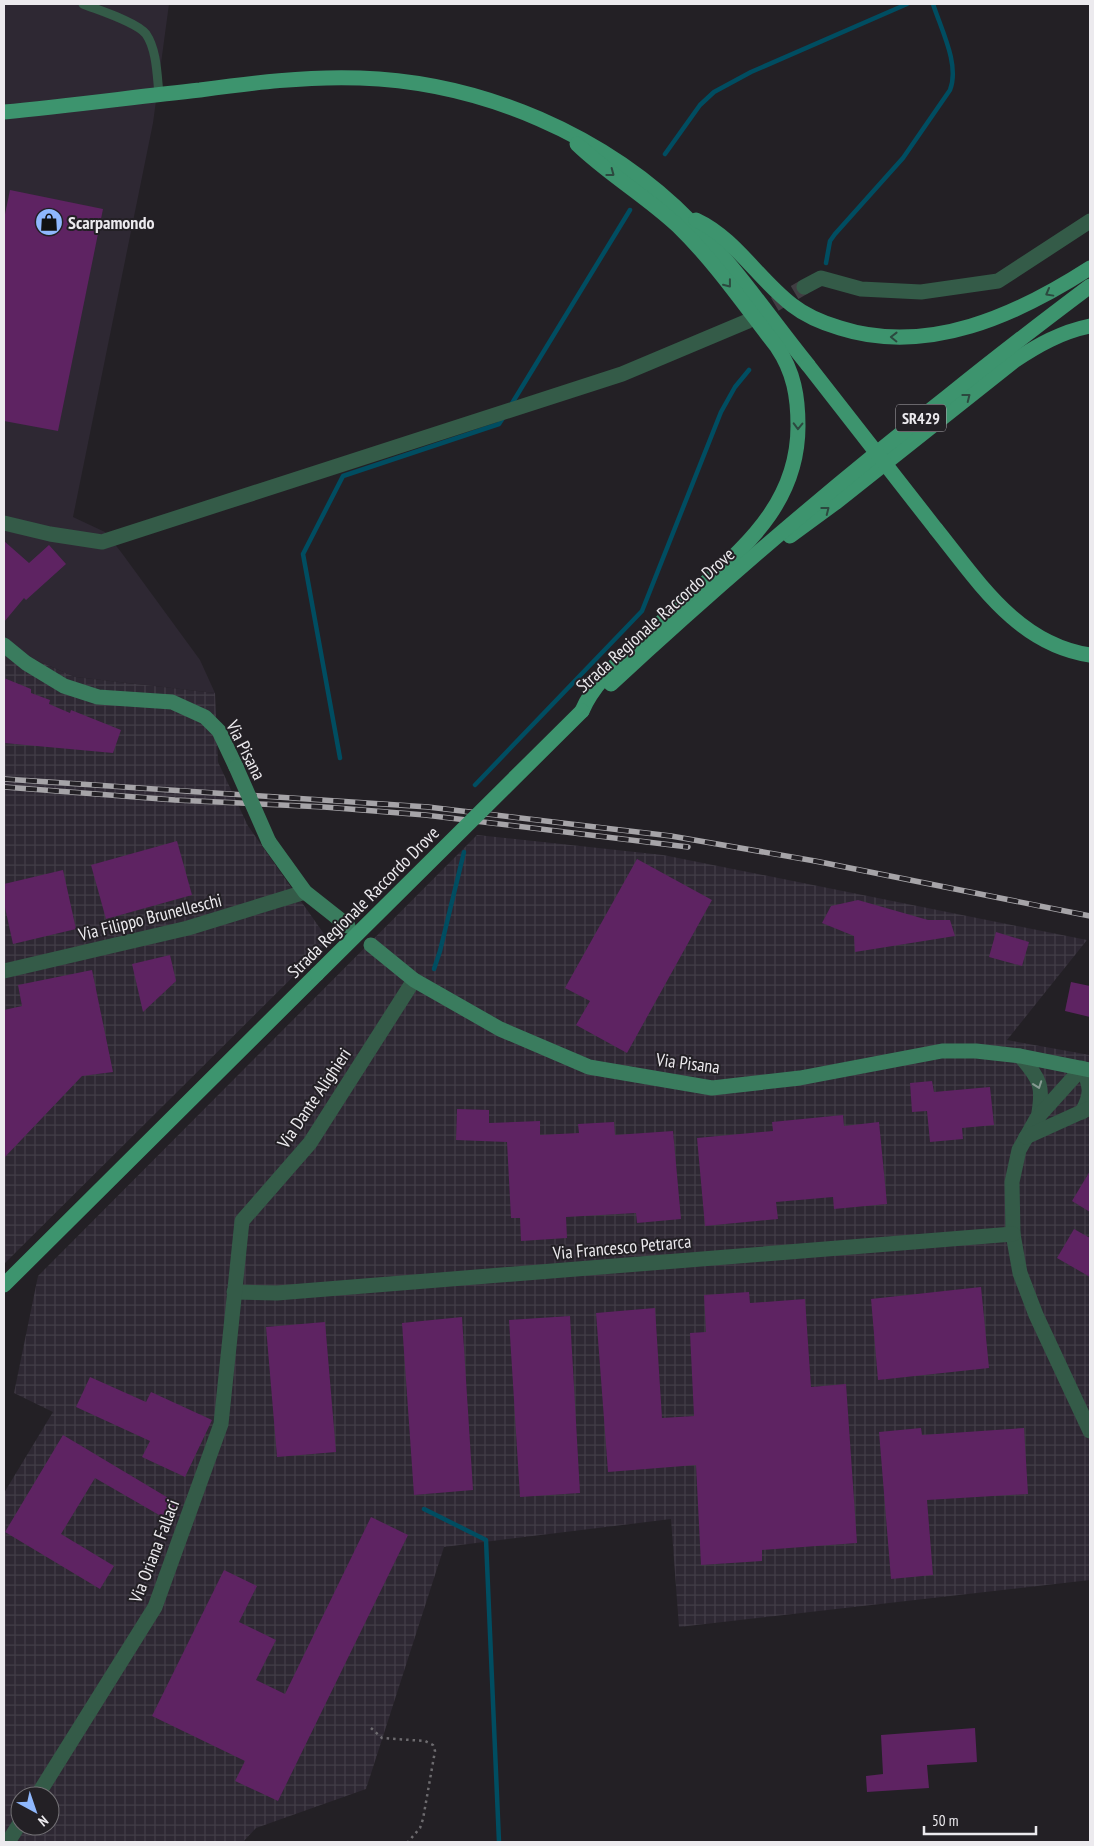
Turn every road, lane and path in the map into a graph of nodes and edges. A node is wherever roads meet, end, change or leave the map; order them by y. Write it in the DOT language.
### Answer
graph roads {
  1 [pos="83,4"];
  2 [pos="159,94"];
  3 [pos="4,112"];
  4 [pos="561,129"];
  5 [pos="683,214"];
  6 [pos="1090,221"];
  7 [pos="1090,268"];
  8 [pos="1090,286"];
  9 [pos="804,288"];
  10 [pos="748,321"];
  11 [pos="1090,326"];
  12 [pos="4,522"];
  13 [pos="751,550"];
  14 [pos="4,645"];
  15 [pos="1090,655"];
  16 [pos="305,892"];
  17 [pos="348,926"];
  18 [pos="371,945"];
  19 [pos="4,971"];
  20 [pos="414,980"];
  21 [pos="1020,1056"];
  22 [pos="1086,1069"];
  23 [pos="1086,1110"];
  24 [pos="1038,1118"];
  25 [pos="1026,1137"];
  26 [pos="1013,1234"];
  27 [pos="4,1284"];
  28 [pos="234,1292"];
  29 [pos="1090,1431"];
  30 [pos="371,1728"];
  31 [pos="43,1786"];
  32 [pos="408,1842"];
  1 -- 2 [label="lane"];
  2 -- 3 [label="main road"];
  2 -- 4 [label="main road"];
  4 -- 5 [label="main road"];
  4 -- 13 [label="main road, one-way"];
  7 -- 5 [label="main road, one-way"];
  5 -- 15 [label="main road, bridge"];
  6 -- 9 [label="street"];
  8 -- 13 [label="main road, SR429"];
  10 -- 12 [label="street"];
  13 -- 11 [label="main road, one-way"];
  13 -- 27 [label="main road, Strada Regionale Raccordo Drove, bridge"];
  14 -- 16 [label="street, Via Pisana, bridge"];
  16 -- 17 [label="street, Via Pisana"];
  16 -- 19 [label="street, Via Filippo Brunelleschi"];
  18 -- 20 [label="street, Via Pisana"];
  20 -- 21 [label="street, Via Pisana"];
  20 -- 28 [label="street, Via Dante Alighieri"];
  21 -- 22 [label="street, Via Pisana"];
  21 -- 24 [label="street, one-way"];
  22 -- 23 [label="street"];
  22 -- 24 [label="street"];
  23 -- 25 [label="street"];
  24 -- 25 [label="street"];
  25 -- 26 [label="street"];
  26 -- 28 [label="street, Via Francesco Petrarca"];
  26 -- 29 [label="street"];
  28 -- 31 [label="street, Via Oriana Fallaci"];
  30 -- 32 [label="path"];
}
